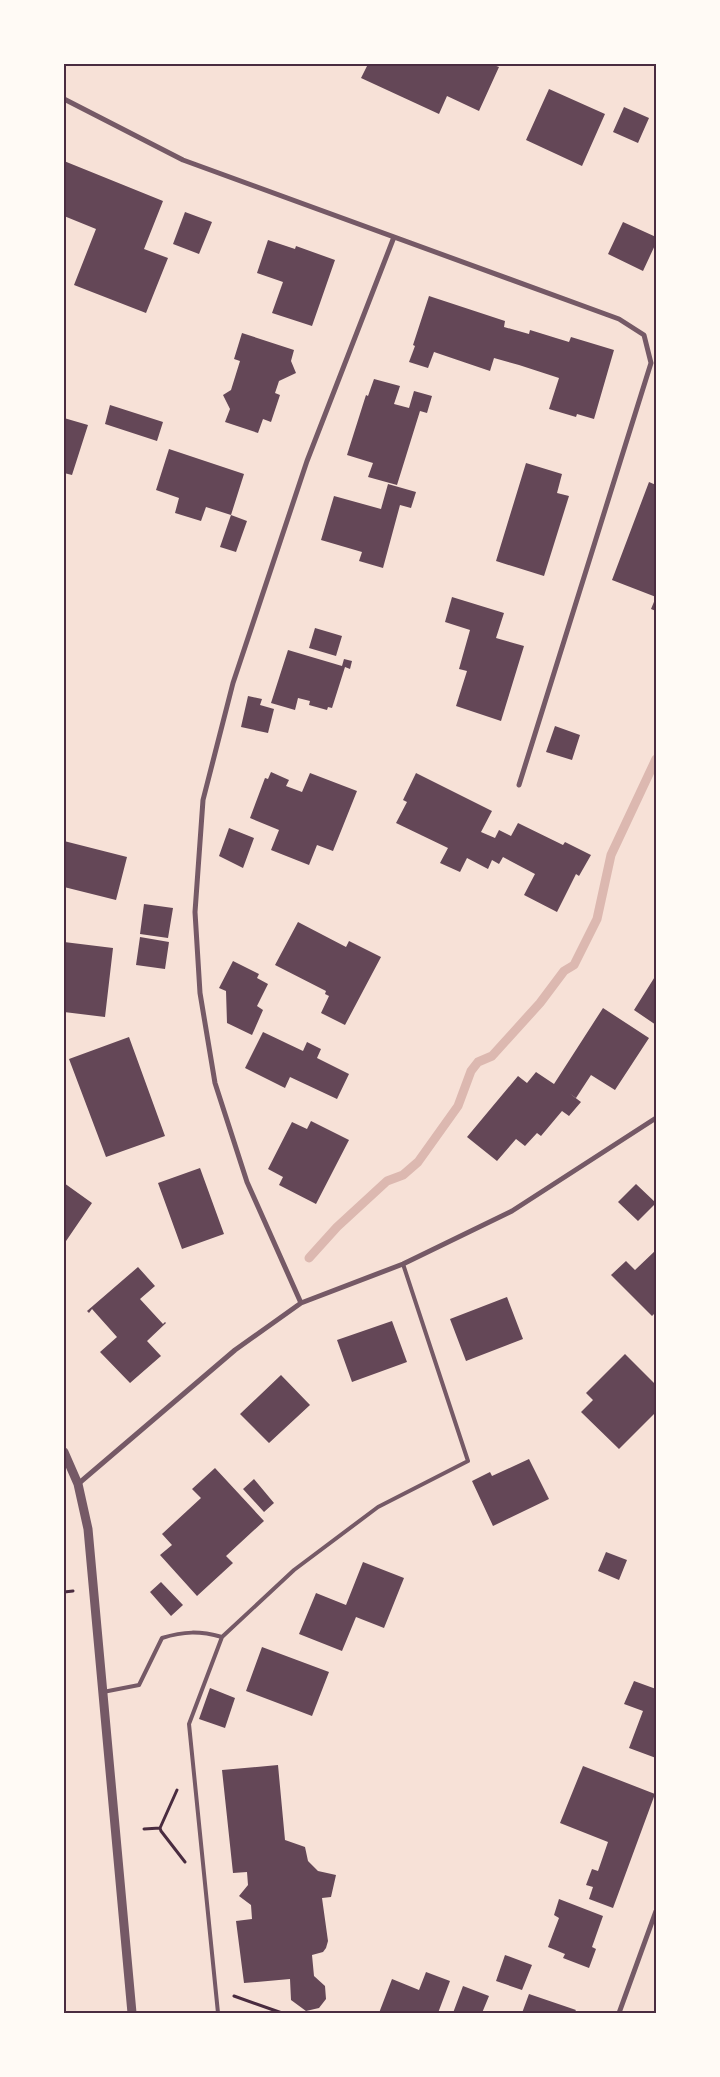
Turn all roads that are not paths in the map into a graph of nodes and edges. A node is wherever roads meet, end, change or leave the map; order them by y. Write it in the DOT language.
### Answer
graph roads {
  1 [pos="64,99"];
  2 [pos="394,237"];
  3 [pos="519,785"];
  4 [pos="656,1118"];
  5 [pos="403,1264"];
  6 [pos="301,1303"];
  7 [pos="64,1452"];
  8 [pos="78,1484"];
  9 [pos="222,1637"];
  10 [pos="103,1692"];
  11 [pos="656,1911"];
  12 [pos="132,2013"];
  13 [pos="218,2013"];
  14 [pos="619,2013"];
  1 -- 2 [label="street"];
  2 -- 3 [label="street"];
  2 -- 6 [label="street"];
  4 -- 5 [label="street"];
  5 -- 6 [label="street"];
  5 -- 9 [label="lane"];
  6 -- 8 [label="street"];
  7 -- 8 [label="street"];
  8 -- 10 [label="street"];
  9 -- 10 [label="lane"];
  9 -- 13 [label="lane"];
  10 -- 12 [label="street"];
  11 -- 14 [label="street"];
}
